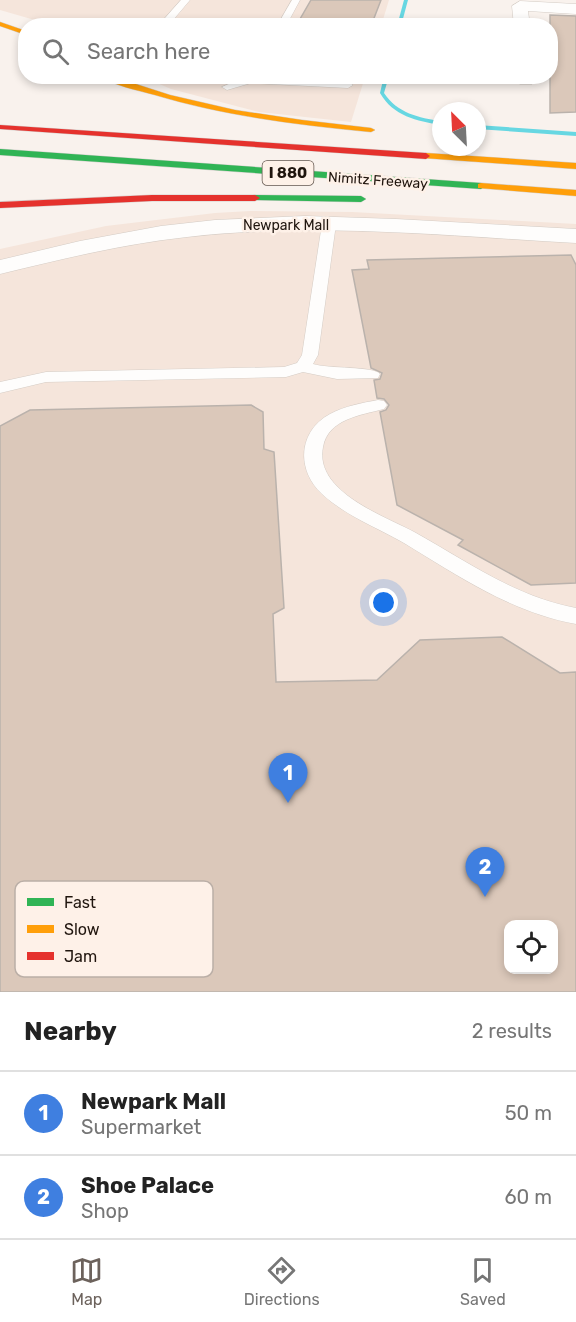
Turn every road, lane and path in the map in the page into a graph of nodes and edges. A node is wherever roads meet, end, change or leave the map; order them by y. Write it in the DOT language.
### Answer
graph roads {
  1 [pos="186,0"];
  2 [pos="296,0"];
  3 [pos="576,9"];
  4 [pos="169,18"];
  5 [pos="286,18"];
  6 [pos="521,18"];
  7 [pos="0,24"];
  8 [pos="18,30"];
  9 [pos="124,84"];
  10 [pos="235,84"];
  11 [pos="334,84"];
  12 [pos="348,85"];
  13 [pos="227,87"];
  14 [pos="0,127"];
  15 [pos="385,132"];
  16 [pos="0,155"];
  17 [pos="576,166"];
  18 [pos="576,193"];
  19 [pos="380,200"];
  20 [pos="0,205"];
  21 [pos="329,224"];
  22 [pos="576,236"];
  23 [pos="0,267"];
  24 [pos="303,366"];
  25 [pos="372,374"];
  26 [pos="0,388"];
  27 [pos="378,405"];
  28 [pos="576,616"];
  1 -- 4 [label="lane"];
  2 -- 5 [label="lane"];
  3 -- 6 [label="street"];
  7 -- 8 [label="highway"];
  9 -- 15 [label="highway"];
  10 -- 13 [label="lane"];
  11 -- 12 [label="lane"];
  14 -- 17 [label="highway, Nimitz Freeway / I 880"];
  16 -- 18 [label="highway, Nimitz Freeway / I 880"];
  19 -- 20 [label="highway"];
  21 -- 22 [label="street, Newpark Mall"];
  21 -- 23 [label="street, Newpark Mall"];
  21 -- 24 [label="lane"];
  24 -- 25 [label="lane"];
  24 -- 26 [label="lane"];
  27 -- 28 [label="lane"];
}
